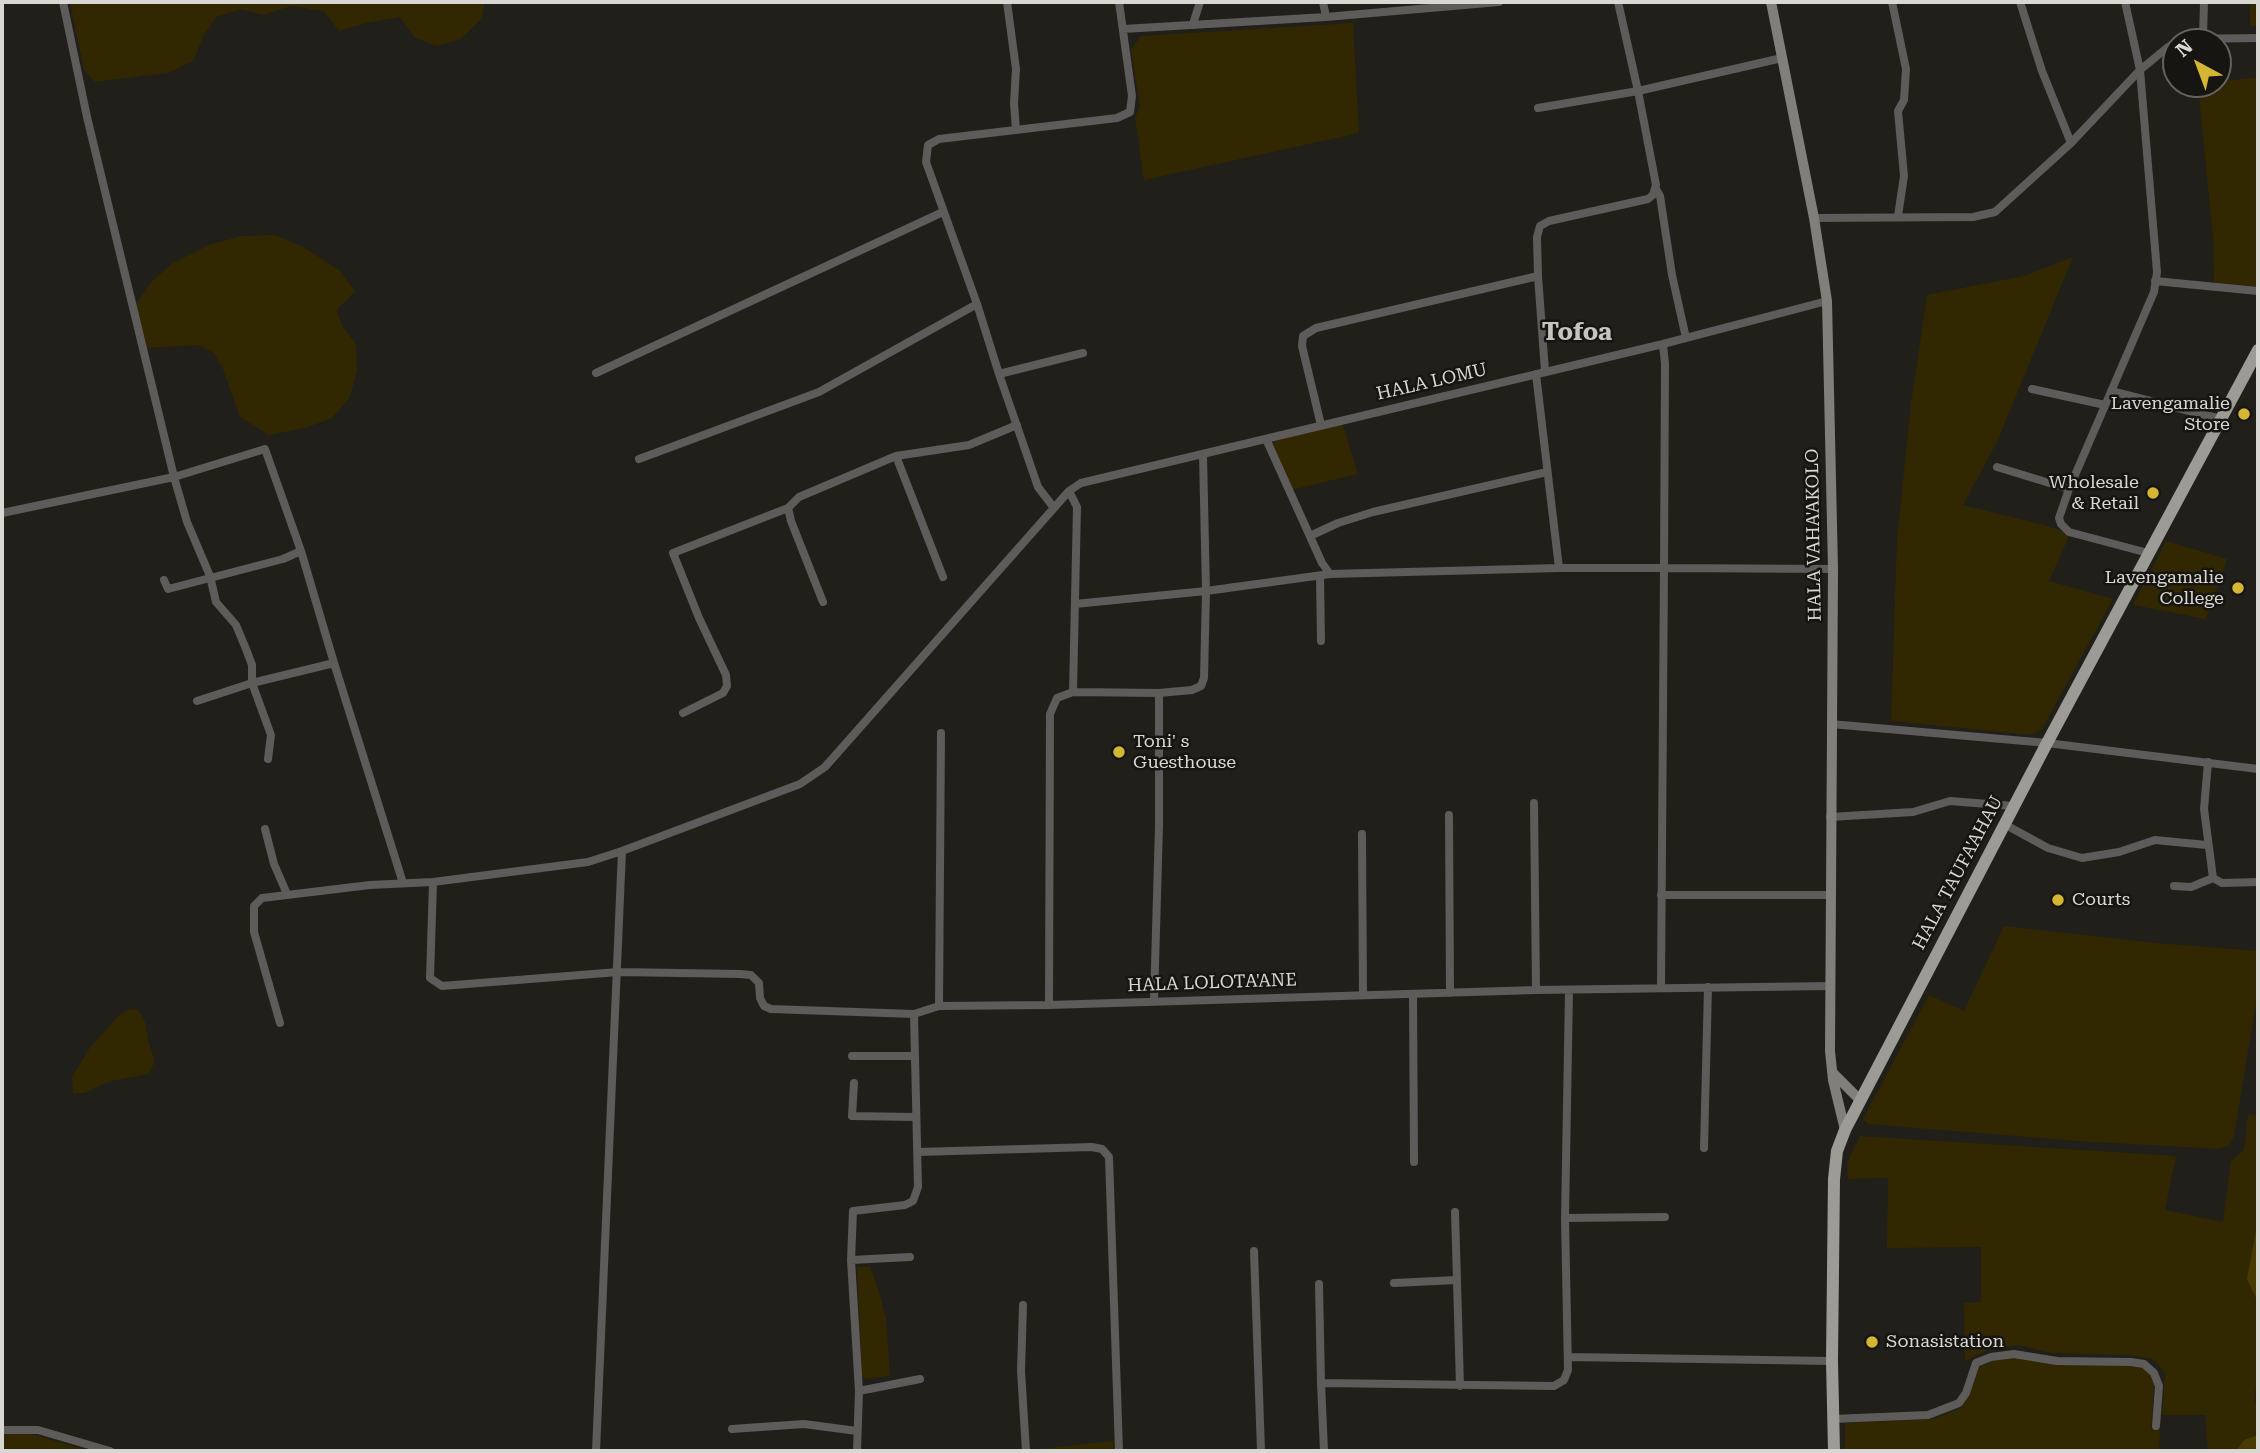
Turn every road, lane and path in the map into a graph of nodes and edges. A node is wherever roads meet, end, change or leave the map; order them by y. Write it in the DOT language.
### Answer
graph roads {
  1 [pos="63,2"];
  2 [pos="1007,2"];
  3 [pos="1119,2"];
  4 [pos="1200,2"];
  5 [pos="1323,2"];
  6 [pos="1499,2"];
  7 [pos="1618,2"];
  8 [pos="1771,2"];
  9 [pos="1892,2"];
  10 [pos="2020,2"];
  11 [pos="2125,2"];
  12 [pos="2204,2"];
  13 [pos="1455,4"];
  14 [pos="1326,17"];
  15 [pos="1193,24"];
  16 [pos="2203,28"];
  17 [pos="1123,29"];
  18 [pos="2232,38"];
  19 [pos="2258,38"];
  20 [pos="2162,52"];
  21 [pos="1782,58"];
  22 [pos="2140,70"];
  23 [pos="1638,91"];
  24 [pos="1538,108"];
  25 [pos="1016,130"];
  26 [pos="2071,143"];
  27 [pos="1656,189"];
  28 [pos="943,212"];
  29 [pos="1898,216"];
  30 [pos="1814,218"];
  31 [pos="1538,276"];
  32 [pos="2155,281"];
  33 [pos="2258,291"];
  34 [pos="1827,301"];
  35 [pos="977,304"];
  36 [pos="1686,338"];
  37 [pos="1663,344"];
  38 [pos="2258,350"];
  39 [pos="1083,353"];
  40 [pos="1545,371"];
  41 [pos="596,373"];
  42 [pos="999,374"];
  43 [pos="1536,374"];
  44 [pos="2032,389"];
  45 [pos="2111,391"];
  46 [pos="2105,405"];
  47 [pos="2221,419"];
  48 [pos="1017,425"];
  49 [pos="1321,425"];
  50 [pos="1266,439"];
  51 [pos="1203,455"];
  52 [pos="896,456"];
  53 [pos="639,458"];
  54 [pos="1997,467"];
  55 [pos="1547,472"];
  56 [pos="174,477"];
  57 [pos="2069,489"];
  58 [pos="1069,491"];
  59 [pos="788,508"];
  60 [pos="1054,508"];
  61 [pos="2,513"];
  62 [pos="1310,536"];
  63 [pos="301,551"];
  64 [pos="2148,553"];
  65 [pos="1559,568"];
  66 [pos="1664,568"];
  67 [pos="1833,569"];
  68 [pos="1330,574"];
  69 [pos="210,576"];
  70 [pos="1320,576"];
  71 [pos="943,577"];
  72 [pos="164,580"];
  73 [pos="1206,591"];
  74 [pos="823,601"];
  75 [pos="1075,604"];
  76 [pos="1321,641"];
  77 [pos="334,663"];
  78 [pos="252,682"];
  79 [pos="1073,692"];
  80 [pos="1159,693"];
  81 [pos="197,701"];
  82 [pos="683,713"];
  83 [pos="1831,724"];
  84 [pos="942,733"];
  85 [pos="2047,743"];
  86 [pos="268,759"];
  87 [pos="2208,762"];
  88 [pos="2258,769"];
  89 [pos="1534,803"];
  90 [pos="2014,806"];
  91 [pos="1449,815"];
  92 [pos="1830,817"];
  93 [pos="2004,824"];
  94 [pos="265,829"];
  95 [pos="1363,834"];
  96 [pos="2207,845"];
  97 [pos="622,851"];
  98 [pos="2213,878"];
  99 [pos="2258,882"];
  100 [pos="403,883"];
  101 [pos="433,883"];
  102 [pos="2174,886"];
  103 [pos="286,894"];
  104 [pos="1661,895"];
  105 [pos="1831,895"];
  106 [pos="618,972"];
  107 [pos="1831,986"];
  108 [pos="1708,987"];
  109 [pos="1661,988"];
  110 [pos="1536,990"];
  111 [pos="1569,991"];
  112 [pos="1450,993"];
  113 [pos="1413,994"];
  114 [pos="1363,995"];
  115 [pos="1154,1000"];
  116 [pos="1049,1005"];
  117 [pos="939,1006"];
  118 [pos="914,1014"];
  119 [pos="280,1023"];
  120 [pos="852,1056"];
  121 [pos="915,1056"];
  122 [pos="1832,1072"];
  123 [pos="853,1083"];
  124 [pos="1859,1099"];
  125 [pos="915,1117"];
  126 [pos="1845,1129"];
  127 [pos="1704,1148"];
  128 [pos="918,1152"];
  129 [pos="1414,1162"];
  130 [pos="1455,1212"];
  131 [pos="1665,1217"];
  132 [pos="1565,1218"];
  133 [pos="1254,1251"];
  134 [pos="910,1257"];
  135 [pos="851,1260"];
  136 [pos="1456,1280"];
  137 [pos="1394,1283"];
  138 [pos="1319,1284"];
  139 [pos="1023,1305"];
  140 [pos="1568,1357"];
  141 [pos="1832,1361"];
  142 [pos="920,1379"];
  143 [pos="1321,1382"];
  144 [pos="1460,1386"];
  145 [pos="859,1391"];
  146 [pos="1833,1419"];
  147 [pos="2156,1426"];
  148 [pos="732,1429"];
  149 [pos="2,1430"];
  150 [pos="857,1431"];
  151 [pos="110,1451"];
  152 [pos="596,1451"];
  153 [pos="857,1451"];
  154 [pos="1026,1451"];
  155 [pos="1119,1451"];
  156 [pos="1261,1451"];
  157 [pos="1324,1451"];
  158 [pos="1834,1451"];
  1 -- 56 [label="street"];
  2 -- 25 [label="street"];
  3 -- 17 [label="street"];
  4 -- 15 [label="street"];
  5 -- 14 [label="street"];
  6 -- 13 [label="street"];
  7 -- 23 [label="street"];
  8 -- 21 [label="main road, HALA VAHA'AKOLO"];
  9 -- 29 [label="street"];
  10 -- 26 [label="street"];
  11 -- 22 [label="street"];
  12 -- 16 [label="street"];
  13 -- 14 [label="street"];
  14 -- 15 [label="street"];
  15 -- 17 [label="street"];
  17 -- 25 [label="street"];
  18 -- 19 [label="street"];
  20 -- 22 [label="street"];
  21 -- 23 [label="street"];
  21 -- 30 [label="main road, HALA VAHA'AKOLO"];
  22 -- 26 [label="street"];
  22 -- 32 [label="street"];
  23 -- 24 [label="street"];
  23 -- 27 [label="street"];
  25 -- 28 [label="street"];
  26 -- 29 [label="street"];
  27 -- 31 [label="street"];
  27 -- 36 [label="street"];
  28 -- 35 [label="street"];
  28 -- 41 [label="street"];
  29 -- 30 [label="street"];
  30 -- 34 [label="main road, HALA VAHA'AKOLO"];
  31 -- 40 [label="street"];
  31 -- 49 [label="street"];
  32 -- 33 [label="street"];
  32 -- 45 [label="street"];
  34 -- 36 [label="street, HALA LOMU"];
  34 -- 67 [label="main road, HALA VAHA'AKOLO"];
  35 -- 42 [label="street"];
  35 -- 53 [label="street"];
  36 -- 37 [label="street, HALA LOMU"];
  37 -- 40 [label="street, HALA LOMU"];
  37 -- 66 [label="street"];
  38 -- 47 [label="main road, HALA TAUFA'AHAU"];
  39 -- 42 [label="street"];
  40 -- 43 [label="street, HALA LOMU"];
  42 -- 48 [label="street"];
  43 -- 49 [label="street, HALA LOMU"];
  43 -- 55 [label="street"];
  44 -- 46 [label="street"];
  45 -- 46 [label="street"];
  45 -- 47 [label="street"];
  46 -- 57 [label="street"];
  47 -- 64 [label="main road, HALA TAUFA'AHAU"];
  48 -- 52 [label="street"];
  48 -- 60 [label="street"];
  49 -- 50 [label="street, HALA LOMU"];
  50 -- 51 [label="street, HALA LOMU"];
  50 -- 62 [label="street"];
  51 -- 58 [label="street, HALA LOMU"];
  51 -- 73 [label="street"];
  52 -- 59 [label="street"];
  52 -- 71 [label="street"];
  54 -- 57 [label="street"];
  55 -- 62 [label="street"];
  55 -- 65 [label="street"];
  56 -- 61 [label="street"];
  56 -- 63 [label="street"];
  56 -- 69 [label="street"];
  57 -- 64 [label="street"];
  58 -- 60 [label="street, HALA LOMU"];
  58 -- 75 [label="street"];
  59 -- 74 [label="street"];
  59 -- 82 [label="street"];
  60 -- 97 [label="street, HALA LOMU"];
  62 -- 68 [label="street"];
  63 -- 69 [label="street"];
  63 -- 77 [label="street"];
  64 -- 85 [label="main road, HALA TAUFA'AHAU"];
  65 -- 66 [label="street"];
  65 -- 68 [label="street"];
  66 -- 67 [label="street"];
  66 -- 104 [label="street"];
  67 -- 83 [label="main road, HALA VAHA'AKOLO"];
  68 -- 70 [label="street"];
  69 -- 72 [label="street"];
  69 -- 78 [label="street"];
  70 -- 73 [label="street"];
  70 -- 76 [label="street"];
  73 -- 75 [label="street"];
  73 -- 80 [label="street"];
  75 -- 79 [label="street"];
  77 -- 78 [label="street"];
  77 -- 100 [label="street"];
  78 -- 81 [label="street"];
  78 -- 86 [label="street"];
  79 -- 80 [label="street"];
  79 -- 116 [label="street"];
  80 -- 115 [label="street"];
  83 -- 85 [label="street"];
  83 -- 92 [label="main road, HALA VAHA'AKOLO"];
  84 -- 117 [label="street"];
  85 -- 87 [label="street"];
  85 -- 90 [label="main road, HALA TAUFA'AHAU"];
  87 -- 88 [label="street"];
  87 -- 96 [label="street"];
  89 -- 110 [label="street"];
  90 -- 92 [label="street"];
  90 -- 93 [label="main road, HALA TAUFA'AHAU"];
  91 -- 112 [label="street"];
  92 -- 105 [label="main road, HALA VAHA'AKOLO"];
  93 -- 96 [label="street"];
  93 -- 124 [label="main road, HALA TAUFA'AHAU"];
  94 -- 103 [label="street"];
  95 -- 114 [label="street"];
  96 -- 98 [label="street"];
  97 -- 101 [label="street, HALA LOMU"];
  97 -- 106 [label="street"];
  98 -- 99 [label="street"];
  98 -- 102 [label="street"];
  100 -- 101 [label="street, HALA LOMU"];
  100 -- 103 [label="street, HALA LOMU"];
  101 -- 106 [label="street"];
  103 -- 119 [label="street, HALA LOMU"];
  104 -- 105 [label="street"];
  104 -- 109 [label="street"];
  105 -- 107 [label="main road, HALA VAHA'AKOLO"];
  106 -- 118 [label="street, HALA LOLOTA'ANE"];
  106 -- 152 [label="street"];
  107 -- 108 [label="street, HALA LOLOTA'ANE"];
  107 -- 122 [label="main road, HALA VAHA'AKOLO"];
  108 -- 109 [label="street, HALA LOLOTA'ANE"];
  108 -- 127 [label="street"];
  109 -- 111 [label="street, HALA LOLOTA'ANE"];
  110 -- 111 [label="street, HALA LOLOTA'ANE"];
  110 -- 112 [label="street, HALA LOLOTA'ANE"];
  111 -- 132 [label="street"];
  112 -- 113 [label="street, HALA LOLOTA'ANE"];
  113 -- 114 [label="street, HALA LOLOTA'ANE"];
  113 -- 129 [label="street"];
  114 -- 115 [label="street, HALA LOLOTA'ANE"];
  115 -- 116 [label="street, HALA LOLOTA'ANE"];
  116 -- 117 [label="street, HALA LOLOTA'ANE"];
  117 -- 118 [label="street, HALA LOLOTA'ANE"];
  118 -- 121 [label="street"];
  120 -- 121 [label="street"];
  121 -- 125 [label="street"];
  122 -- 124 [label="main road"];
  122 -- 126 [label="main road, HALA VAHA'AKOLO"];
  123 -- 125 [label="street"];
  124 -- 126 [label="main road, HALA TAUFA'AHAU"];
  125 -- 128 [label="street"];
  126 -- 141 [label="main road, HALA TAUFA'AHAU"];
  128 -- 135 [label="street"];
  128 -- 155 [label="street"];
  130 -- 136 [label="street"];
  131 -- 132 [label="street"];
  132 -- 140 [label="street"];
  133 -- 156 [label="street"];
  134 -- 135 [label="street"];
  135 -- 145 [label="street"];
  136 -- 137 [label="street"];
  136 -- 144 [label="street"];
  138 -- 143 [label="street"];
  139 -- 154 [label="street"];
  140 -- 141 [label="street"];
  140 -- 144 [label="street"];
  141 -- 146 [label="main road, HALA TAUFA'AHAU"];
  142 -- 145 [label="street"];
  143 -- 144 [label="street"];
  143 -- 157 [label="street"];
  145 -- 150 [label="street"];
  146 -- 147 [label="street"];
  146 -- 158 [label="main road, HALA TAUFA'AHAU"];
  148 -- 150 [label="street"];
  149 -- 151 [label="street"];
  150 -- 153 [label="street"];
}
